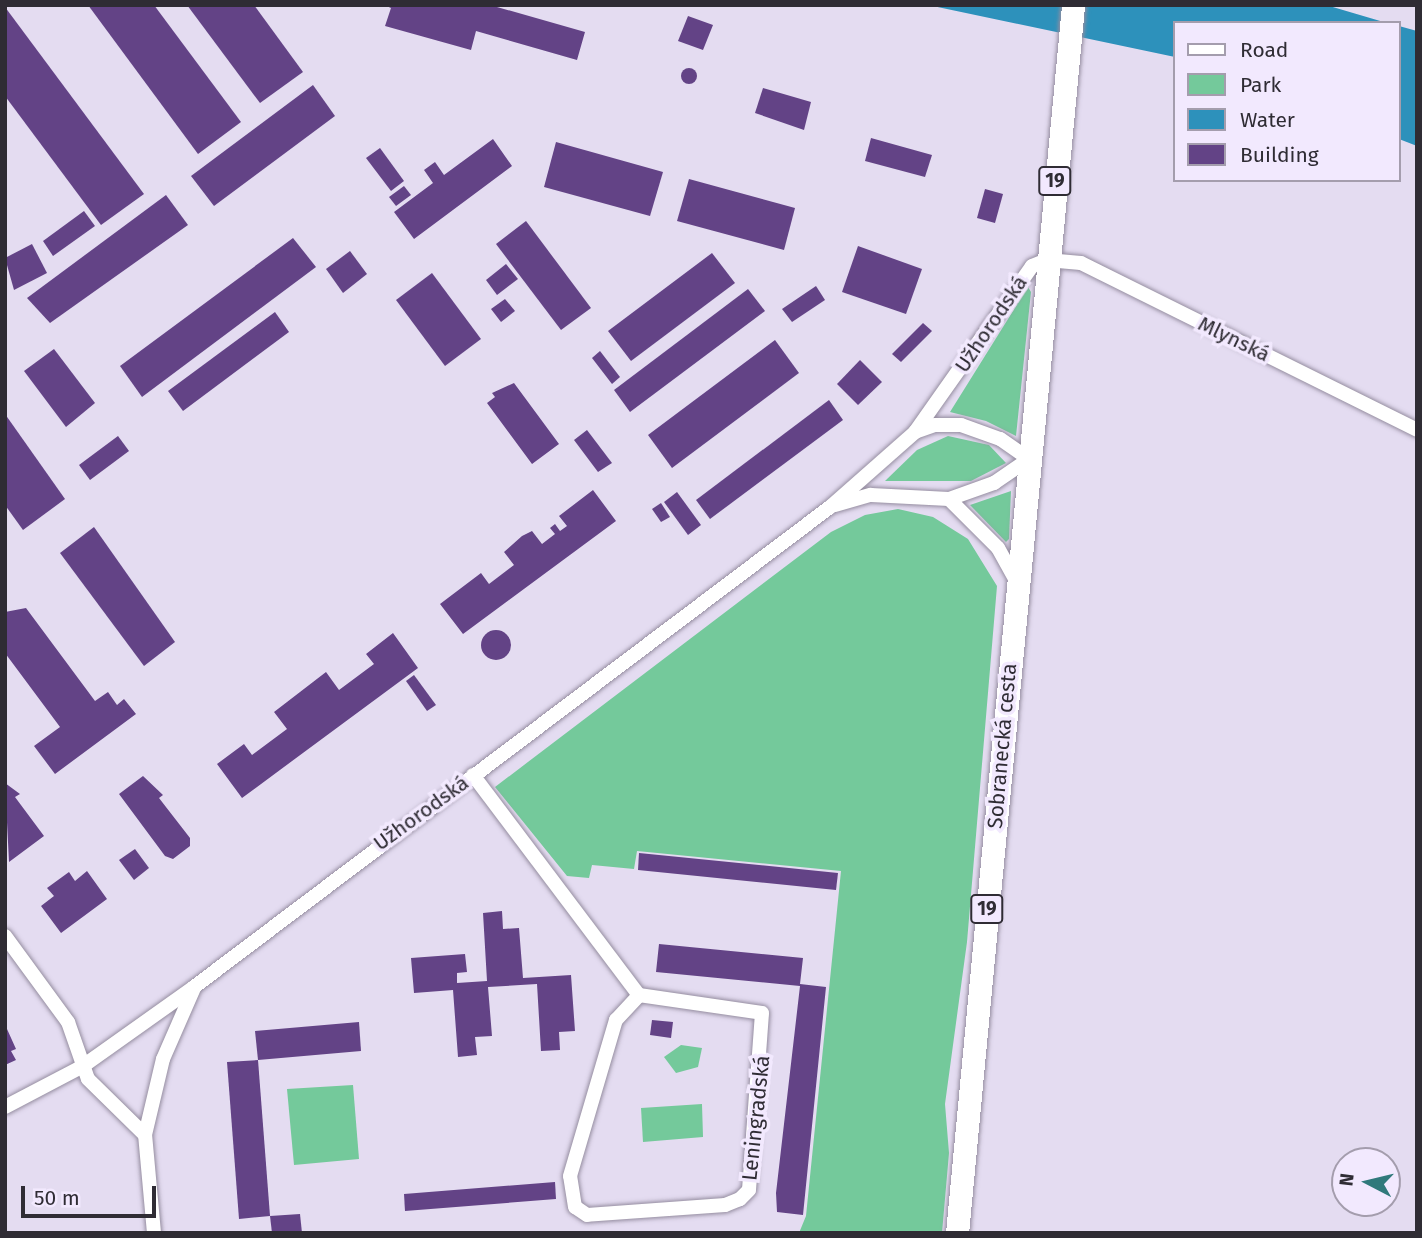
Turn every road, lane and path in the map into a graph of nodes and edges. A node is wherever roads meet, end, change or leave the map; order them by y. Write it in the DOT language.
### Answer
graph roads {
  1 [pos="1073,5"];
  2 [pos="1047,260"];
  3 [pos="1417,430"];
  4 [pos="915,432"];
  5 [pos="1029,458"];
  6 [pos="949,499"];
  7 [pos="830,506"];
  8 [pos="1018,584"];
  9 [pos="473,775"];
  10 [pos="5,936"];
  11 [pos="194,987"];
  12 [pos="639,995"];
  13 [pos="83,1066"];
  14 [pos="5,1107"];
  15 [pos="145,1135"];
  16 [pos="154,1233"];
  17 [pos="957,1233"];
  1 -- 2 [label="main road, Užhorodská / 19"];
  2 -- 3 [label="street, Mlynská"];
  2 -- 4 [label="street, Užhorodská"];
  2 -- 5 [label="main road, Sobranecká cesta / 19"];
  4 -- 5 [label="street"];
  4 -- 7 [label="street, Užhorodská"];
  5 -- 6 [label="street, Užhorodská"];
  5 -- 8 [label="main road, Sobranecká cesta / 19"];
  6 -- 7 [label="street, Užhorodská"];
  6 -- 8 [label="street"];
  7 -- 9 [label="street, Užhorodská"];
  8 -- 17 [label="main road, Sobranecká cesta / 19"];
  9 -- 11 [label="street, Užhorodská"];
  9 -- 12 [label="street"];
  10 -- 13 [label="street"];
  11 -- 13 [label="street, Užhorodská"];
  11 -- 15 [label="street"];
  12 -- 12 [label="street, Leningradská"];
  13 -- 14 [label="street, Užhorodská"];
  13 -- 15 [label="street"];
  15 -- 16 [label="street"];
}
